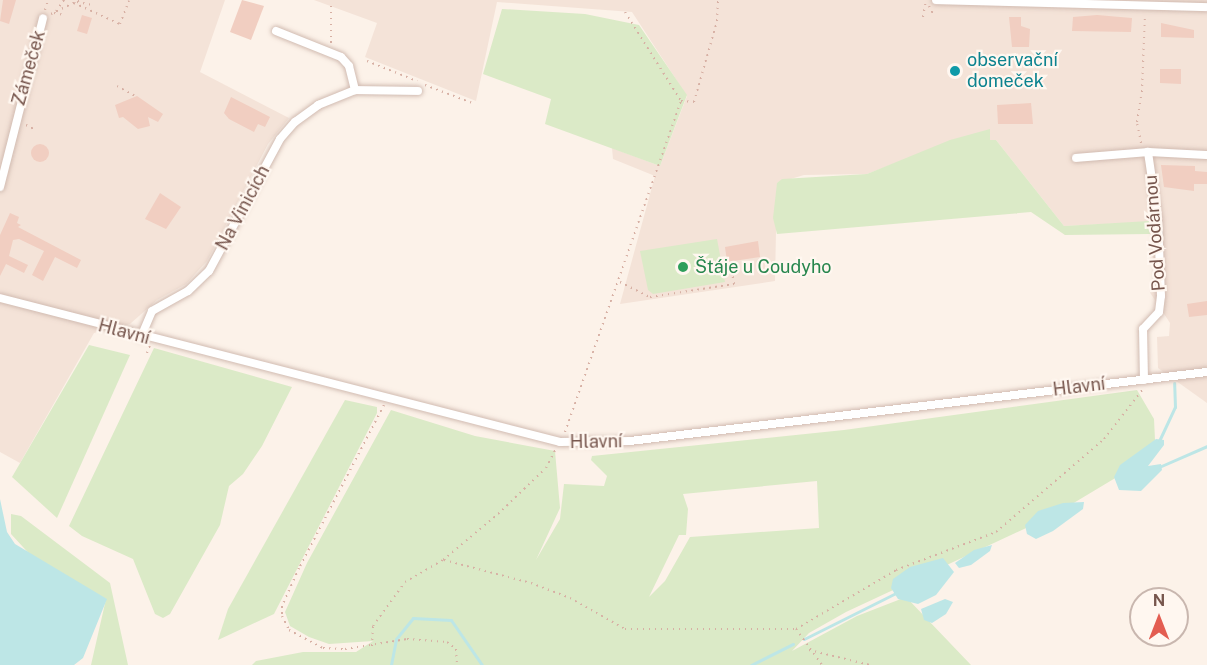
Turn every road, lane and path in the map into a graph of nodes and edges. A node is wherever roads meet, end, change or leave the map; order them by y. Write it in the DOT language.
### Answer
graph roads {
  1 [pos="64,0"];
  2 [pos="718,0"];
  3 [pos="926,0"];
  4 [pos="936,0"];
  5 [pos="129,1"];
  6 [pos="77,2"];
  7 [pos="93,5"];
  8 [pos="331,6"];
  9 [pos="1146,6"];
  10 [pos="1207,7"];
  11 [pos="625,12"];
  12 [pos="54,13"];
  13 [pos="64,15"];
  14 [pos="924,17"];
  15 [pos="43,18"];
  16 [pos="276,31"];
  17 [pos="331,53"];
  18 [pos="117,86"];
  19 [pos="355,90"];
  20 [pos="418,91"];
  21 [pos="135,96"];
  22 [pos="681,101"];
  23 [pos="1146,153"];
  24 [pos="1207,155"];
  25 [pos="1076,158"];
  26 [pos="0,188"];
  27 [pos="731,267"];
  28 [pos="620,282"];
  29 [pos="0,297"];
  30 [pos="141,337"];
  31 [pos="1207,372"];
  32 [pos="1144,380"];
  33 [pos="387,400"];
  34 [pos="560,442"];
  35 [pos="443,560"];
  36 [pos="796,629"];
  37 [pos="372,646"];
  38 [pos="809,651"];
  39 [pos="458,665"];
  40 [pos="822,665"];
  41 [pos="870,665"];
  1 -- 12 [label="path"];
  2 -- 22 [label="path"];
  3 -- 14 [label="path"];
  4 -- 9 [label="street"];
  5 -- 6 [label="path"];
  6 -- 7 [label="path"];
  6 -- 12 [label="path"];
  8 -- 17 [label="path"];
  9 -- 10 [label="street"];
  9 -- 23 [label="path"];
  11 -- 22 [label="path"];
  12 -- 13 [label="path"];
  15 -- 26 [label="street, Zámeček"];
  16 -- 17 [label="street"];
  17 -- 19 [label="street"];
  18 -- 21 [label="path"];
  19 -- 20 [label="street, Na Vinicích"];
  19 -- 30 [label="street, Na Vinicích"];
  22 -- 28 [label="path"];
  23 -- 24 [label="street, Pod Vodárnou"];
  23 -- 25 [label="street, Pod Vodárnou"];
  23 -- 32 [label="street, Pod Vodárnou"];
  27 -- 28 [label="path"];
  28 -- 34 [label="path"];
  29 -- 30 [label="street, Hlavní"];
  30 -- 33 [label="street, Hlavní"];
  31 -- 32 [label="street, Hlavní"];
  32 -- 34 [label="street, Hlavní"];
  32 -- 36 [label="path"];
  33 -- 34 [label="street, Hlavní"];
  33 -- 37 [label="path"];
  34 -- 35 [label="path"];
  35 -- 36 [label="path"];
  35 -- 37 [label="path"];
  36 -- 38 [label="path"];
  37 -- 39 [label="path"];
  38 -- 40 [label="path"];
  38 -- 41 [label="path"];
}
